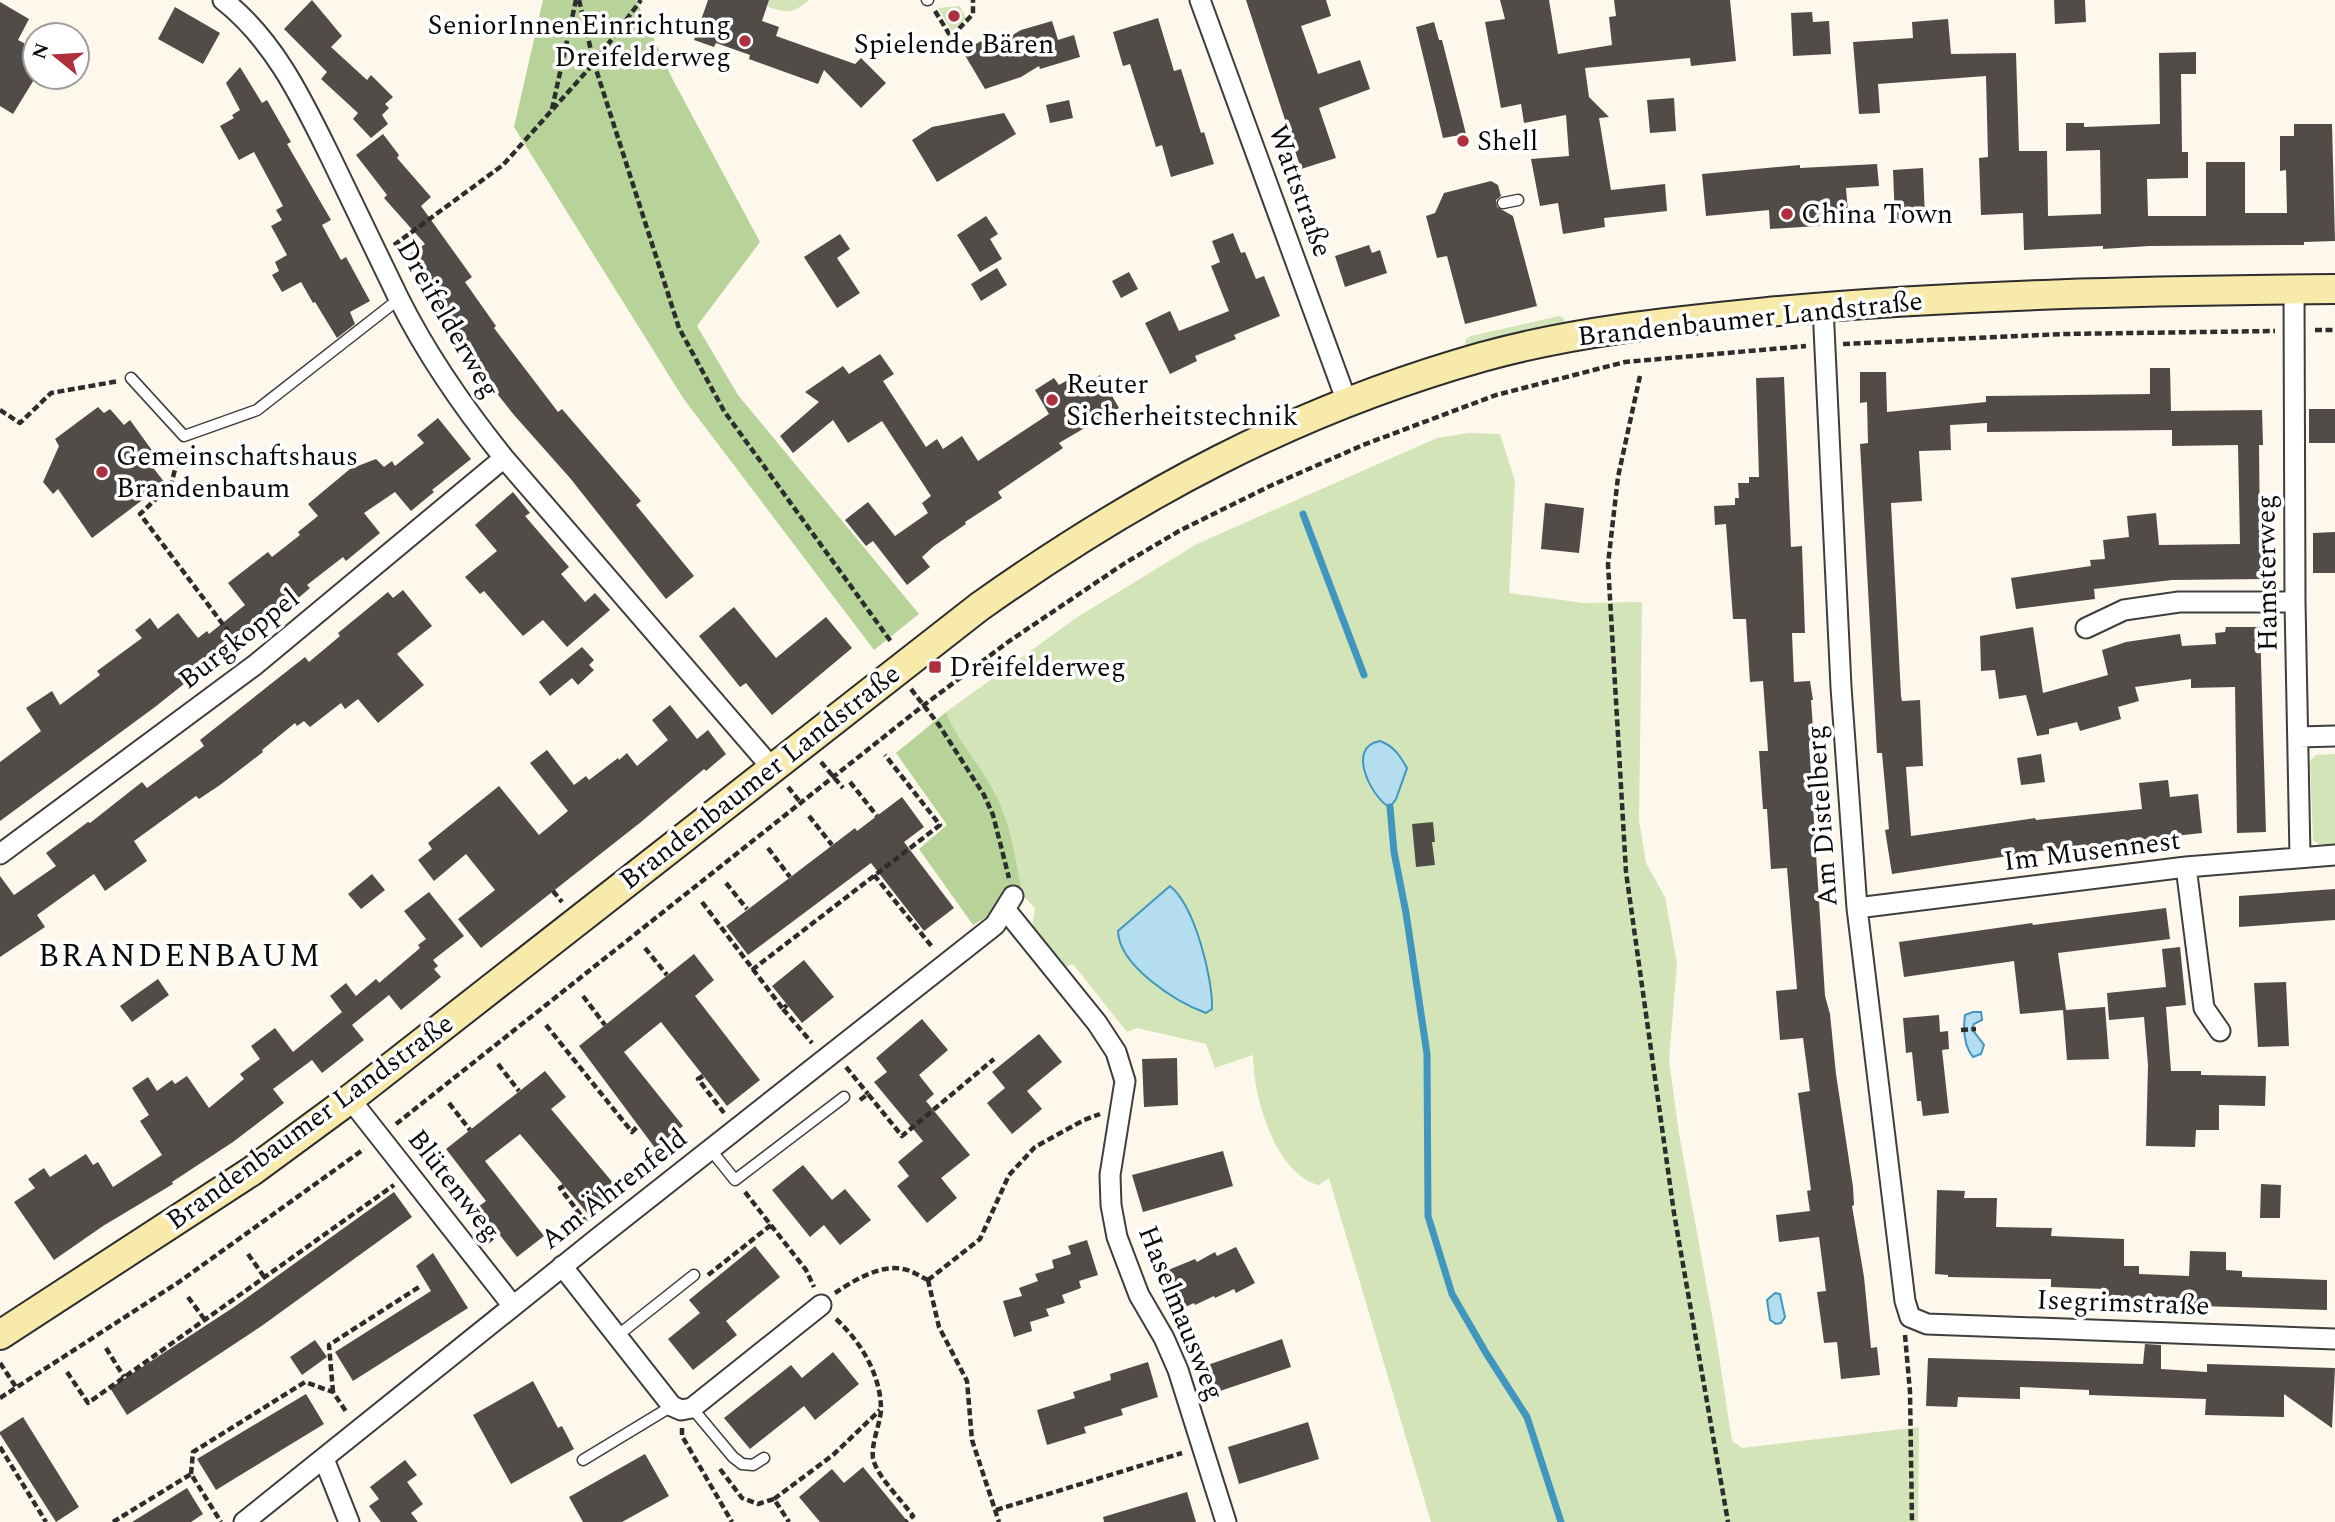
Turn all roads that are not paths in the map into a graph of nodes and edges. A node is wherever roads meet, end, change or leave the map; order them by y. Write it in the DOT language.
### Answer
graph roads {
  1 [pos="223,0"];
  2 [pos="1200,0"];
  3 [pos="1518,200"];
  4 [pos="1503,204"];
  5 [pos="2335,289"];
  6 [pos="2294,290"];
  7 [pos="399,299"];
  8 [pos="1823,307"];
  9 [pos="131,378"];
  10 [pos="1348,401"];
  11 [pos="504,458"];
  12 [pos="2294,602"];
  13 [pos="2086,628"];
  14 [pos="2335,736"];
  15 [pos="2298,737"];
  16 [pos="772,768"];
  17 [pos="0,854"];
  18 [pos="2335,855"];
  19 [pos="2300,856"];
  20 [pos="2186,867"];
  21 [pos="1009,902"];
  22 [pos="1857,908"];
  23 [pos="2220,1031"];
  24 [pos="844,1097"];
  25 [pos="350,1099"];
  26 [pos="710,1149"];
  27 [pos="562,1266"];
  28 [pos="694,1275"];
  29 [pos="821,1305"];
  30 [pos="513,1306"];
  31 [pos="1910,1317"];
  32 [pos="0,1335"];
  33 [pos="617,1336"];
  34 [pos="2335,1339"];
  35 [pos="682,1408"];
  36 [pos="764,1458"];
  37 [pos="324,1459"];
  38 [pos="583,1461"];
  39 [pos="244,1522"];
  40 [pos="349,1522"];
  41 [pos="1226,1522"];
  1 -- 7 [label="street, Dreifelderweg"];
  2 -- 10 [label="street, Wattstraße"];
  3 -- 4 [label="lane"];
  5 -- 6 [label="main road, Brandenbaumer Landstraße"];
  6 -- 8 [label="main road, Brandenbaumer Landstraße"];
  6 -- 12 [label="street, Hamsterweg"];
  7 -- 9 [label="lane"];
  7 -- 11 [label="street, Dreifelderweg"];
  8 -- 10 [label="main road, Brandenbaumer Landstraße"];
  8 -- 22 [label="street, Am Distelberg"];
  10 -- 16 [label="main road, Brandenbaumer Landstraße"];
  11 -- 16 [label="street, Dreifelderweg"];
  11 -- 17 [label="street, Burgkoppel"];
  12 -- 13 [label="street"];
  12 -- 15 [label="street, Hamsterweg"];
  14 -- 15 [label="street"];
  15 -- 19 [label="street, Hamsterweg"];
  16 -- 25 [label="main road, Brandenbaumer Landstraße"];
  18 -- 19 [label="street, Im Musennest"];
  19 -- 20 [label="street, Im Musennest"];
  20 -- 22 [label="street, Im Musennest"];
  20 -- 23 [label="street"];
  21 -- 26 [label="street, Am Ährenfeld"];
  21 -- 41 [label="street, Haselmausweg"];
  22 -- 31 [label="street, Am Distelberg"];
  24 -- 26 [label="lane"];
  25 -- 30 [label="street, Blütenweg"];
  25 -- 32 [label="main road, Brandenbaumer Landstraße"];
  26 -- 27 [label="street, Am Ährenfeld"];
  27 -- 30 [label="street, Am Ährenfeld"];
  27 -- 33 [label="street"];
  28 -- 33 [label="lane"];
  29 -- 35 [label="street"];
  30 -- 37 [label="street, Am Ährenfeld"];
  31 -- 34 [label="street, Isegrimstraße"];
  33 -- 35 [label="street"];
  35 -- 36 [label="lane"];
  35 -- 38 [label="lane"];
  37 -- 39 [label="street, Am Ährenfeld"];
  37 -- 40 [label="street"];
}
